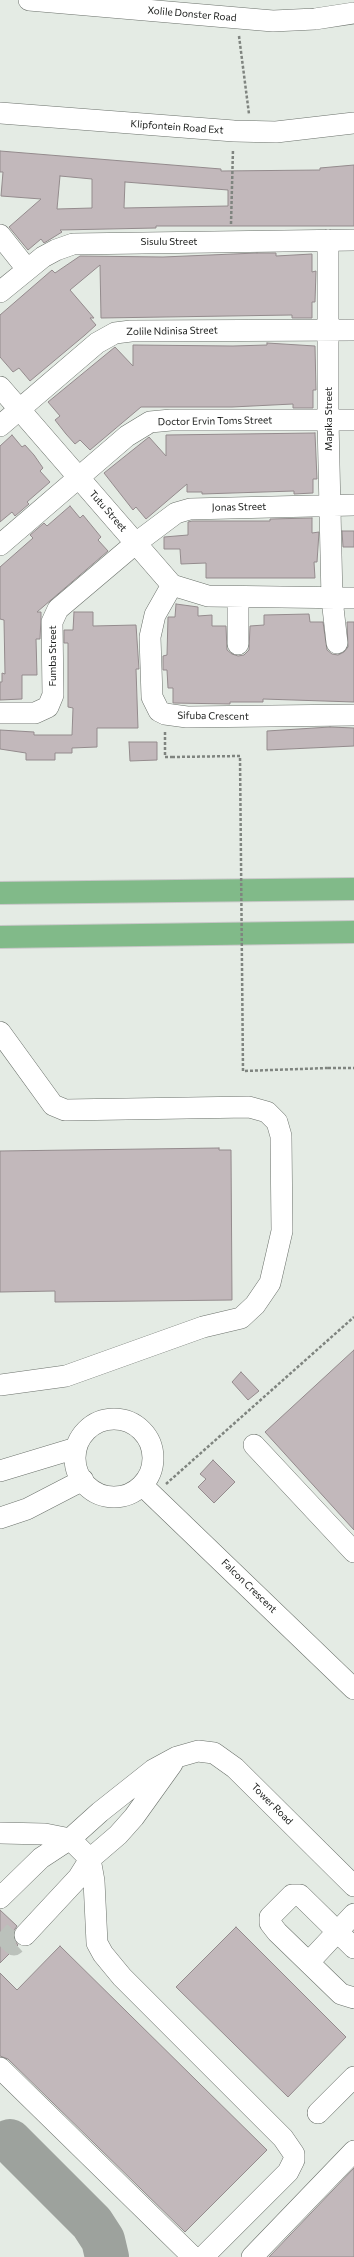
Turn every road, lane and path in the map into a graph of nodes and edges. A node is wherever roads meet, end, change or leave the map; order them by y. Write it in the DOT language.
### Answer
graph roads {
  1 [pos="29,0"];
  2 [pos="147,5"];
  3 [pos="240,9"];
  4 [pos="354,13"];
  5 [pos="0,113"];
  6 [pos="354,123"];
  7 [pos="241,131"];
  8 [pos="0,235"];
  9 [pos="328,240"];
  10 [pos="354,240"];
  11 [pos="230,242"];
  12 [pos="27,269"];
  13 [pos="0,292"];
  14 [pos="329,330"];
  15 [pos="354,330"];
  16 [pos="0,387"];
  17 [pos="19,409"];
  18 [pos="328,420"];
  19 [pos="354,420"];
  20 [pos="0,426"];
  21 [pos="78,477"];
  22 [pos="330,505"];
  23 [pos="354,505"];
  24 [pos="136,543"];
  25 [pos="0,544"];
  26 [pos="172,585"];
  27 [pos="238,598"];
  28 [pos="354,598"];
  29 [pos="332,599"];
  30 [pos="337,643"];
  31 [pos="238,644"];
  32 [pos="0,713"];
  33 [pos="164,714"];
  34 [pos="354,715"];
  35 [pos="354,889"];
  36 [pos="0,893"];
  37 [pos="354,932"];
  38 [pos="0,937"];
  39 [pos="0,1032"];
  40 [pos="354,1068"];
  41 [pos="354,1317"];
  42 [pos="0,1385"];
  43 [pos="254,1446"];
  44 [pos="76,1448"];
  45 [pos="0,1471"];
  46 [pos="83,1480"];
  47 [pos="148,1490"];
  48 [pos="0,1518"];
  49 [pos="354,1552"];
  50 [pos="354,1689"];
  51 [pos="177,1757"];
  52 [pos="0,1833"];
  53 [pos="70,1839"];
  54 [pos="93,1856"];
  55 [pos="354,1886"];
  56 [pos="0,1898"];
  57 [pos="353,1915"];
  58 [pos="338,1932"];
  59 [pos="25,1935"];
  60 [pos="354,1948"];
  61 [pos="309,1962"];
  62 [pos="354,1998"];
  63 [pos="0,2068"];
  64 [pos="354,2077"];
  65 [pos="318,2113"];
  66 [pos="354,2151"];
  67 [pos="193,2257"];
  68 [pos="203,2257"];
  69 [pos="252,2257"];
  1 -- 2 [label="street, Xolile Donster Road"];
  2 -- 3 [label="street, Xolile Donster Road"];
  3 -- 4 [label="street, Xolile Donster Road"];
  3 -- 7 [label="path"];
  5 -- 7 [label="street, Klipfontein Road Ext"];
  6 -- 7 [label="street, Klipfontein Road Ext"];
  7 -- 11 [label="path"];
  8 -- 12 [label="street"];
  9 -- 10 [label="street, Sisulu Street"];
  9 -- 11 [label="street, Sisulu Street"];
  9 -- 14 [label="street, Mapika Street"];
  11 -- 12 [label="street, Sisulu Street"];
  12 -- 13 [label="street, Sisulu Street"];
  14 -- 15 [label="street, Zolile Ndinisa Street"];
  14 -- 17 [label="street, Zolile Ndinisa Street"];
  14 -- 18 [label="street, Mapika Street"];
  16 -- 17 [label="street, Tutu Street"];
  17 -- 20 [label="street, Zolile Ndinisa Street"];
  17 -- 21 [label="street, Tutu Street"];
  18 -- 19 [label="street, Doctor Ervin Toms Street"];
  18 -- 21 [label="street, Doctor Ervin Toms Street"];
  18 -- 22 [label="street, Mapika Street"];
  21 -- 24 [label="street, Tutu Street"];
  21 -- 25 [label="street, Doctor Ervin Toms Street"];
  22 -- 23 [label="street, Jonas Street"];
  22 -- 24 [label="street, Jonas Street"];
  22 -- 29 [label="street, Mapika Street"];
  24 -- 26 [label="street, Tutu Street"];
  24 -- 32 [label="street, Fumba Street"];
  26 -- 27 [label="street"];
  26 -- 33 [label="street, Sifuba Crescent"];
  27 -- 29 [label="street"];
  27 -- 31 [label="street"];
  28 -- 29 [label="street"];
  29 -- 30 [label="street"];
  33 -- 34 [label="street, Sifuba Crescent"];
  33 -- 40 [label="path, bridge"];
  35 -- 36 [label="highway"];
  37 -- 38 [label="highway"];
  39 -- 42 [label="street"];
  41 -- 47 [label="path"];
  43 -- 49 [label="street"];
  44 -- 45 [label="street"];
  44 -- 46 [label="street"];
  44 -- 47 [label="street"];
  46 -- 47 [label="street"];
  46 -- 48 [label="street"];
  47 -- 50 [label="street, Falcon Crescent"];
  51 -- 53 [label="street, Tower Road"];
  51 -- 54 [label="street"];
  51 -- 55 [label="street, Tower Road"];
  52 -- 53 [label="street"];
  53 -- 54 [label="street"];
  53 -- 56 [label="street, Tower Road"];
  54 -- 59 [label="street"];
  54 -- 68 [label="street"];
  57 -- 58 [label="street"];
  58 -- 60 [label="street"];
  58 -- 61 [label="street"];
  58 -- 61 [label="street"];
  61 -- 62 [label="street"];
  63 -- 67 [label="street"];
  64 -- 65 [label="street"];
  66 -- 69 [label="street"];
}
